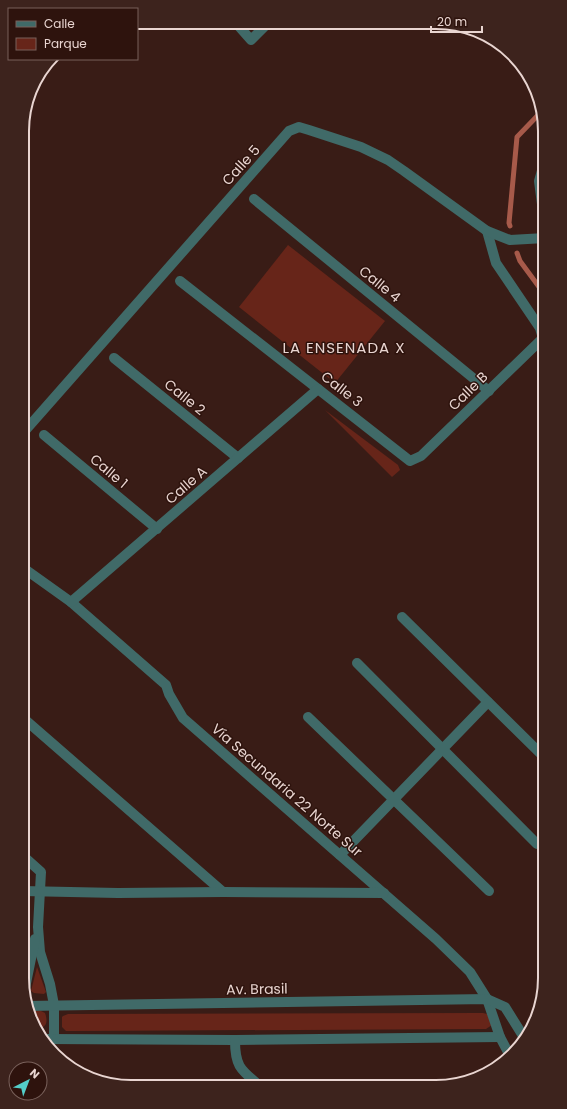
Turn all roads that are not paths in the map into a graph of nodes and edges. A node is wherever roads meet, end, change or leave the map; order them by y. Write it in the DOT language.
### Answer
graph roads {
  1 [pos="241,29"];
  2 [pos="262,29"];
  3 [pos="254,199"];
  4 [pos="487,231"];
  5 [pos="538,238"];
  6 [pos="180,281"];
  7 [pos="538,325"];
  8 [pos="538,343"];
  9 [pos="114,358"];
  10 [pos="318,389"];
  11 [pos="489,391"];
  12 [pos="29,426"];
  13 [pos="44,435"];
  14 [pos="238,458"];
  15 [pos="410,461"];
  16 [pos="157,529"];
  17 [pos="29,572"];
  18 [pos="72,602"];
  19 [pos="402,617"];
  20 [pos="357,663"];
  21 [pos="488,702"];
  22 [pos="308,716"];
  23 [pos="29,724"];
  24 [pos="443,749"];
  25 [pos="538,751"];
  26 [pos="394,800"];
  27 [pos="537,844"];
  28 [pos="340,855"];
  29 [pos="29,861"];
  30 [pos="29,891"];
  31 [pos="40,891"];
  32 [pos="489,891"];
  33 [pos="223,892"];
  34 [pos="384,893"];
  35 [pos="38,927"];
  36 [pos="29,969"];
  37 [pos="487,999"];
  38 [pos="54,1005"];
  39 [pos="33,1006"];
  40 [pos="521,1033"];
  41 [pos="500,1037"];
  42 [pos="50,1039"];
  43 [pos="235,1040"];
  44 [pos="507,1051"];
  45 [pos="253,1080"];
  1 -- 2 [label="street"];
  3 -- 11 [label="street, Calle 4"];
  4 -- 5 [label="street, Calle 5"];
  4 -- 7 [label="street, Calle B"];
  4 -- 12 [label="street, Calle 5"];
  6 -- 10 [label="street, Calle 3"];
  8 -- 11 [label="street, Calle B"];
  9 -- 14 [label="street, Calle 2"];
  10 -- 14 [label="street, Calle A"];
  10 -- 15 [label="street, Calle 3"];
  11 -- 15 [label="street, Calle B"];
  13 -- 16 [label="street, Calle 1"];
  14 -- 16 [label="street, Calle A"];
  16 -- 18 [label="street, Calle A"];
  17 -- 18 [label="street, Vía Secundaria 22 Norte Sur"];
  18 -- 28 [label="street, Vía Secundaria 22 Norte Sur"];
  19 -- 21 [label="street"];
  20 -- 24 [label="street"];
  21 -- 24 [label="street"];
  21 -- 25 [label="street"];
  22 -- 26 [label="street"];
  23 -- 33 [label="street"];
  24 -- 26 [label="street"];
  24 -- 27 [label="street"];
  26 -- 28 [label="street"];
  26 -- 32 [label="street"];
  28 -- 34 [label="street, Vía Secundaria 22 Norte Sur"];
  29 -- 31 [label="street"];
  30 -- 31 [label="street"];
  31 -- 33 [label="street"];
  31 -- 35 [label="street"];
  33 -- 34 [label="street"];
  34 -- 37 [label="street, Vía Secundaria 22 Norte Sur"];
  35 -- 36 [label="street"];
  35 -- 38 [label="street"];
  37 -- 38 [label="street, Av. Brasil"];
  37 -- 40 [label="street"];
  37 -- 41 [label="street, Vía Secundaria 22 Norte Sur"];
  38 -- 39 [label="street, Av. Brasil"];
  38 -- 42 [label="street"];
  41 -- 43 [label="street"];
  41 -- 44 [label="street, Vía Secundaria 22 Norte Sur"];
  42 -- 43 [label="street"];
  43 -- 45 [label="street"];
}
